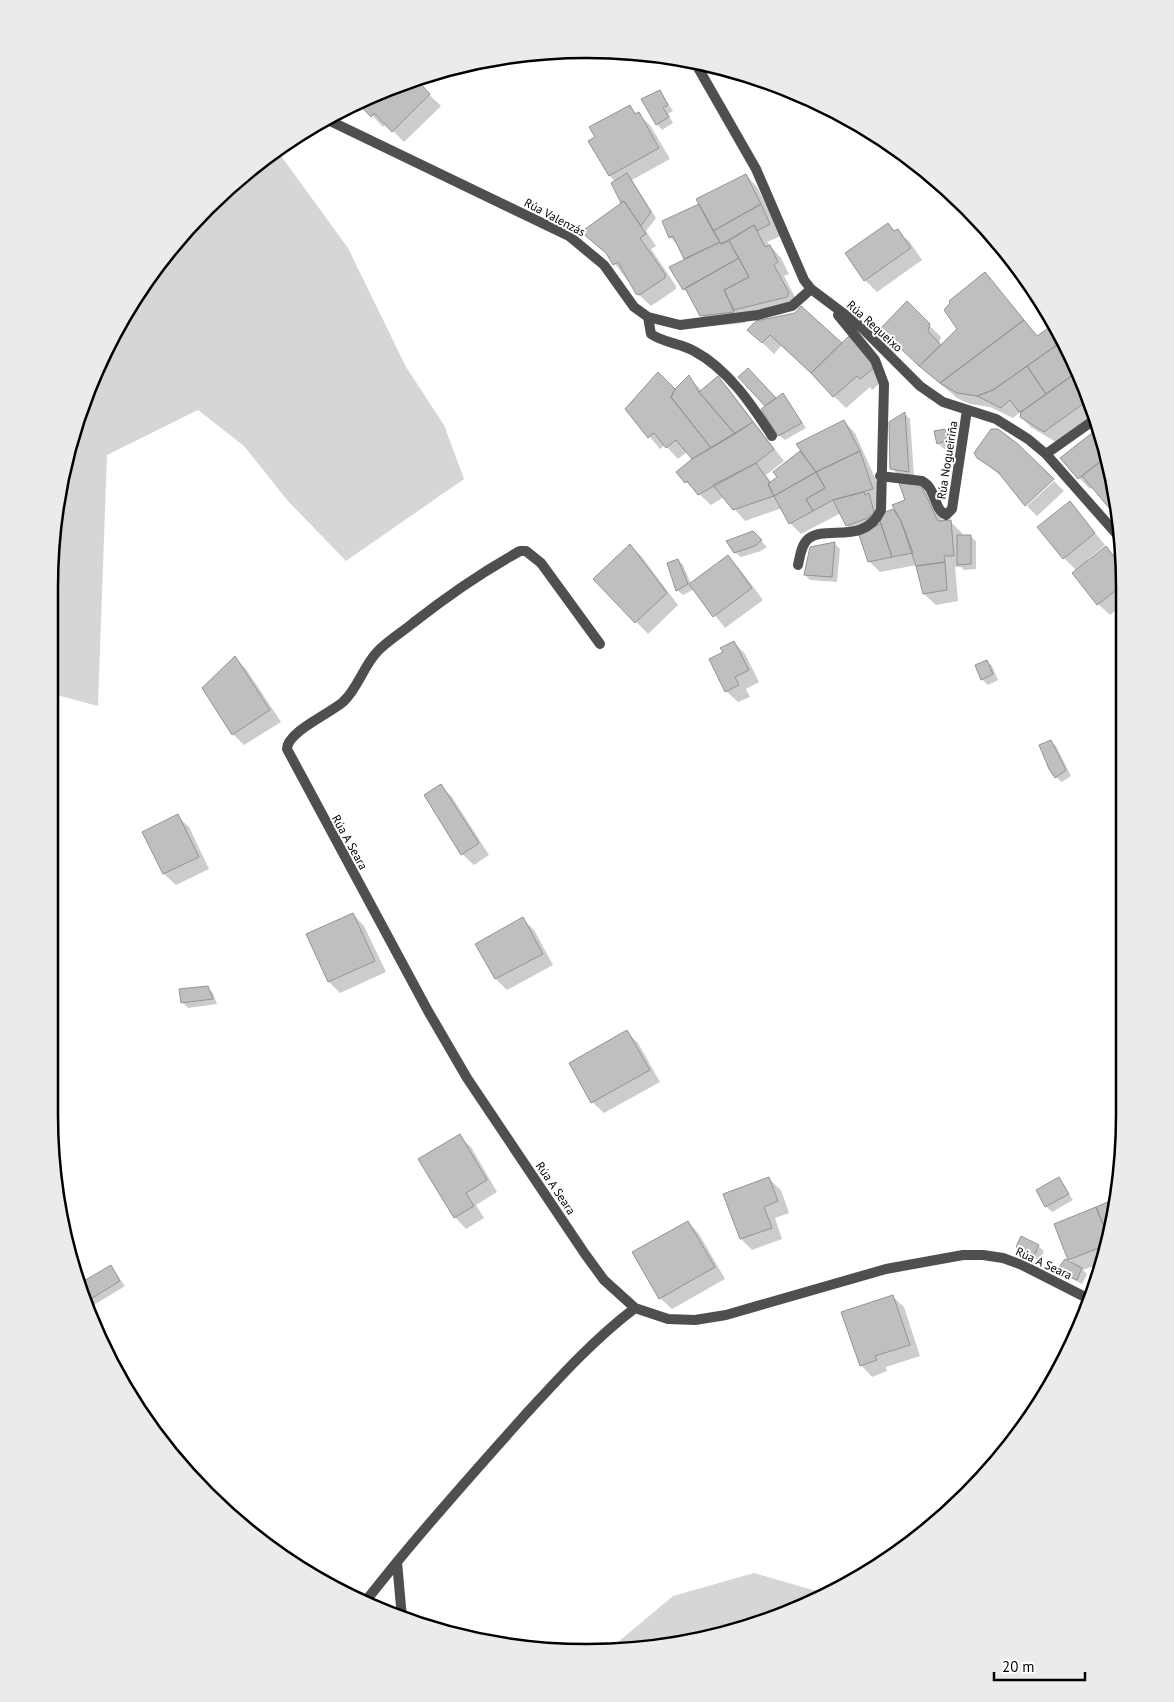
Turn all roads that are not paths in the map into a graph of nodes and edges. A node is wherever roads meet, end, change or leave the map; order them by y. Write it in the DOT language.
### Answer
graph roads {
  1 [pos="699,70"];
  2 [pos="333,122"];
  3 [pos="811,289"];
  4 [pos="829,303"];
  5 [pos="648,317"];
  6 [pos="967,410"];
  7 [pos="1090,423"];
  8 [pos="772,436"];
  9 [pos="1046,454"];
  10 [pos="880,476"];
  11 [pos="1113,531"];
  12 [pos="798,565"];
  13 [pos="600,644"];
  14 [pos="1084,1296"];
  15 [pos="635,1308"];
  16 [pos="397,1562"];
  17 [pos="369,1597"];
  18 [pos="401,1610"];
  1 -- 3 [label="street, Rúa Requeixo"];
  2 -- 5 [label="street, Rúa Valenzás"];
  3 -- 4 [label="street, Rúa Requeixo"];
  3 -- 5 [label="street, Rúa Valenzás"];
  4 -- 6 [label="street, Rúa Requeixo"];
  4 -- 10 [label="street"];
  5 -- 8 [label="street"];
  6 -- 9 [label="street, Rúa Requeixo"];
  6 -- 10 [label="street, Rúa Nogueiriña"];
  7 -- 9 [label="street"];
  9 -- 11 [label="street, Rúa Requeixo"];
  10 -- 12 [label="street"];
  13 -- 15 [label="street, Rúa A Seara"];
  14 -- 15 [label="street, Rúa A Seara"];
  15 -- 16 [label="street"];
  16 -- 17 [label="street"];
  16 -- 18 [label="street"];
}
